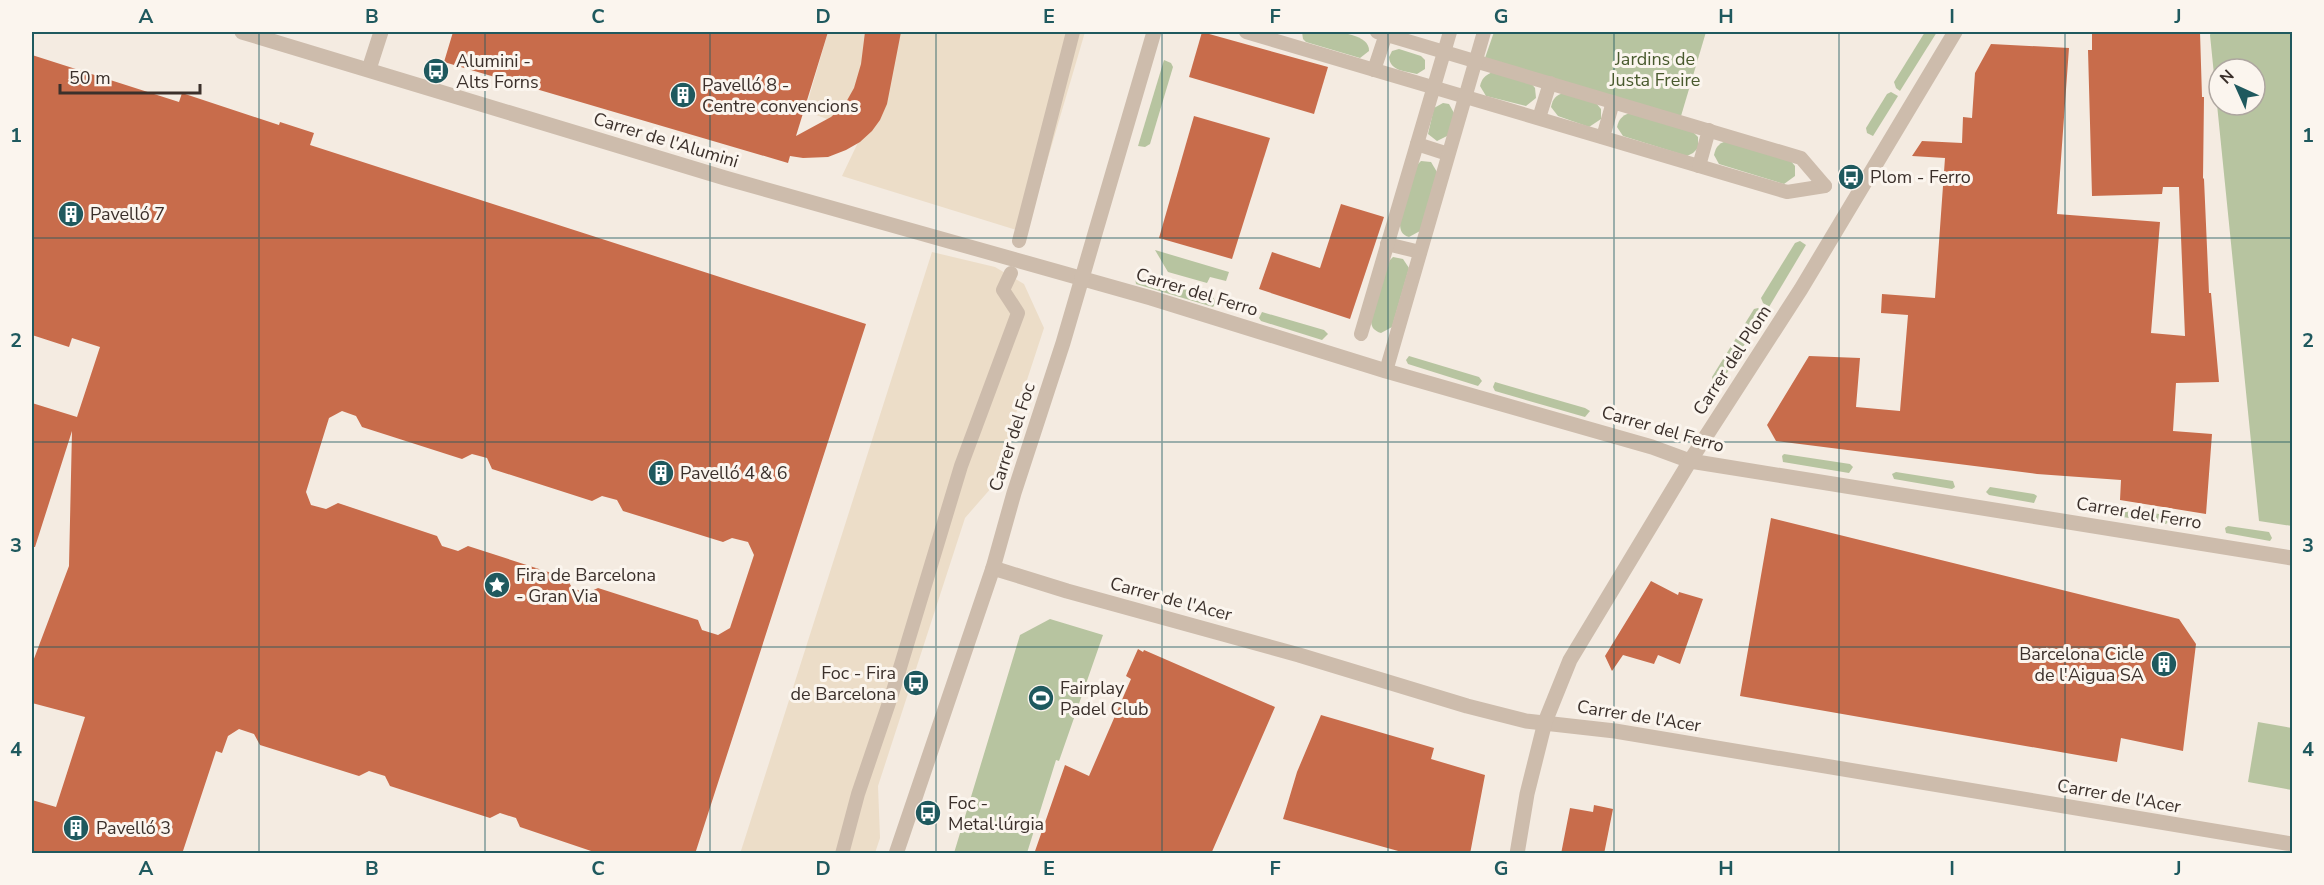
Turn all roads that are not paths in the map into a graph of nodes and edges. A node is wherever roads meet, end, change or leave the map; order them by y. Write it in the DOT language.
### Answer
graph roads {
  1 [pos="242,32"];
  2 [pos="381,32"];
  3 [pos="1073,32"];
  4 [pos="1154,32"];
  5 [pos="1246,32"];
  6 [pos="1449,32"];
  7 [pos="1484,32"];
  8 [pos="1955,32"];
  9 [pos="1382,33"];
  10 [pos="1290,38"];
  11 [pos="1444,51"];
  12 [pos="1475,61"];
  13 [pos="369,69"];
  14 [pos="1374,70"];
  15 [pos="1550,83"];
  16 [pos="1433,87"];
  17 [pos="1465,96"];
  18 [pos="1613,102"];
  19 [pos="1539,118"];
  20 [pos="1709,130"];
  21 [pos="1604,137"];
  22 [pos="1417,144"];
  23 [pos="1448,154"];
  24 [pos="1698,165"];
  25 [pos="1019,239"];
  26 [pos="1388,244"];
  27 [pos="1420,252"];
  28 [pos="1011,273"];
  29 [pos="1081,279"];
  30 [pos="1361,334"];
  31 [pos="1386,371"];
  32 [pos="1690,461"];
  33 [pos="2292,558"];
  34 [pos="993,568"];
  35 [pos="1545,722"];
  36 [pos="2292,844"];
  37 [pos="898,853"];
  38 [pos="842,854"];
  39 [pos="1517,854"];
  1 -- 13 [label="street, Carrer de l'Alumini"];
  2 -- 13 [label="street"];
  3 -- 25 [label="street"];
  4 -- 29 [label="street, Carrer del Foc"];
  5 -- 10 [label="street"];
  6 -- 11 [label="street"];
  7 -- 12 [label="street"];
  8 -- 32 [label="street, Carrer del Plom"];
  9 -- 11 [label="street"];
  9 -- 14 [label="street"];
  10 -- 14 [label="street"];
  11 -- 12 [label="street"];
  11 -- 16 [label="street"];
  12 -- 15 [label="street"];
  12 -- 17 [label="street"];
  13 -- 29 [label="street, Carrer de l'Alumini"];
  14 -- 16 [label="street"];
  15 -- 18 [label="street"];
  15 -- 19 [label="street"];
  16 -- 17 [label="street"];
  16 -- 22 [label="street"];
  17 -- 19 [label="street"];
  17 -- 23 [label="street"];
  18 -- 20 [label="street"];
  18 -- 21 [label="street"];
  19 -- 21 [label="street"];
  20 -- 24 [label="street"];
  20 -- 24 [label="street"];
  21 -- 24 [label="street"];
  22 -- 23 [label="street"];
  22 -- 26 [label="street"];
  23 -- 27 [label="street"];
  26 -- 27 [label="street"];
  26 -- 30 [label="street"];
  27 -- 31 [label="street"];
  28 -- 38 [label="street, Carrer del Foc"];
  29 -- 31 [label="street, Carrer del Ferro"];
  29 -- 34 [label="street, Carrer del Foc"];
  31 -- 32 [label="street, Carrer del Ferro"];
  32 -- 33 [label="street, Carrer del Ferro"];
  32 -- 35 [label="street, Carrer del Plom"];
  34 -- 35 [label="street, Carrer de l'Acer"];
  34 -- 37 [label="street, Carrer del Foc"];
  35 -- 36 [label="street, Carrer de l'Acer"];
  35 -- 39 [label="street, Carrer del Plom"];
}
